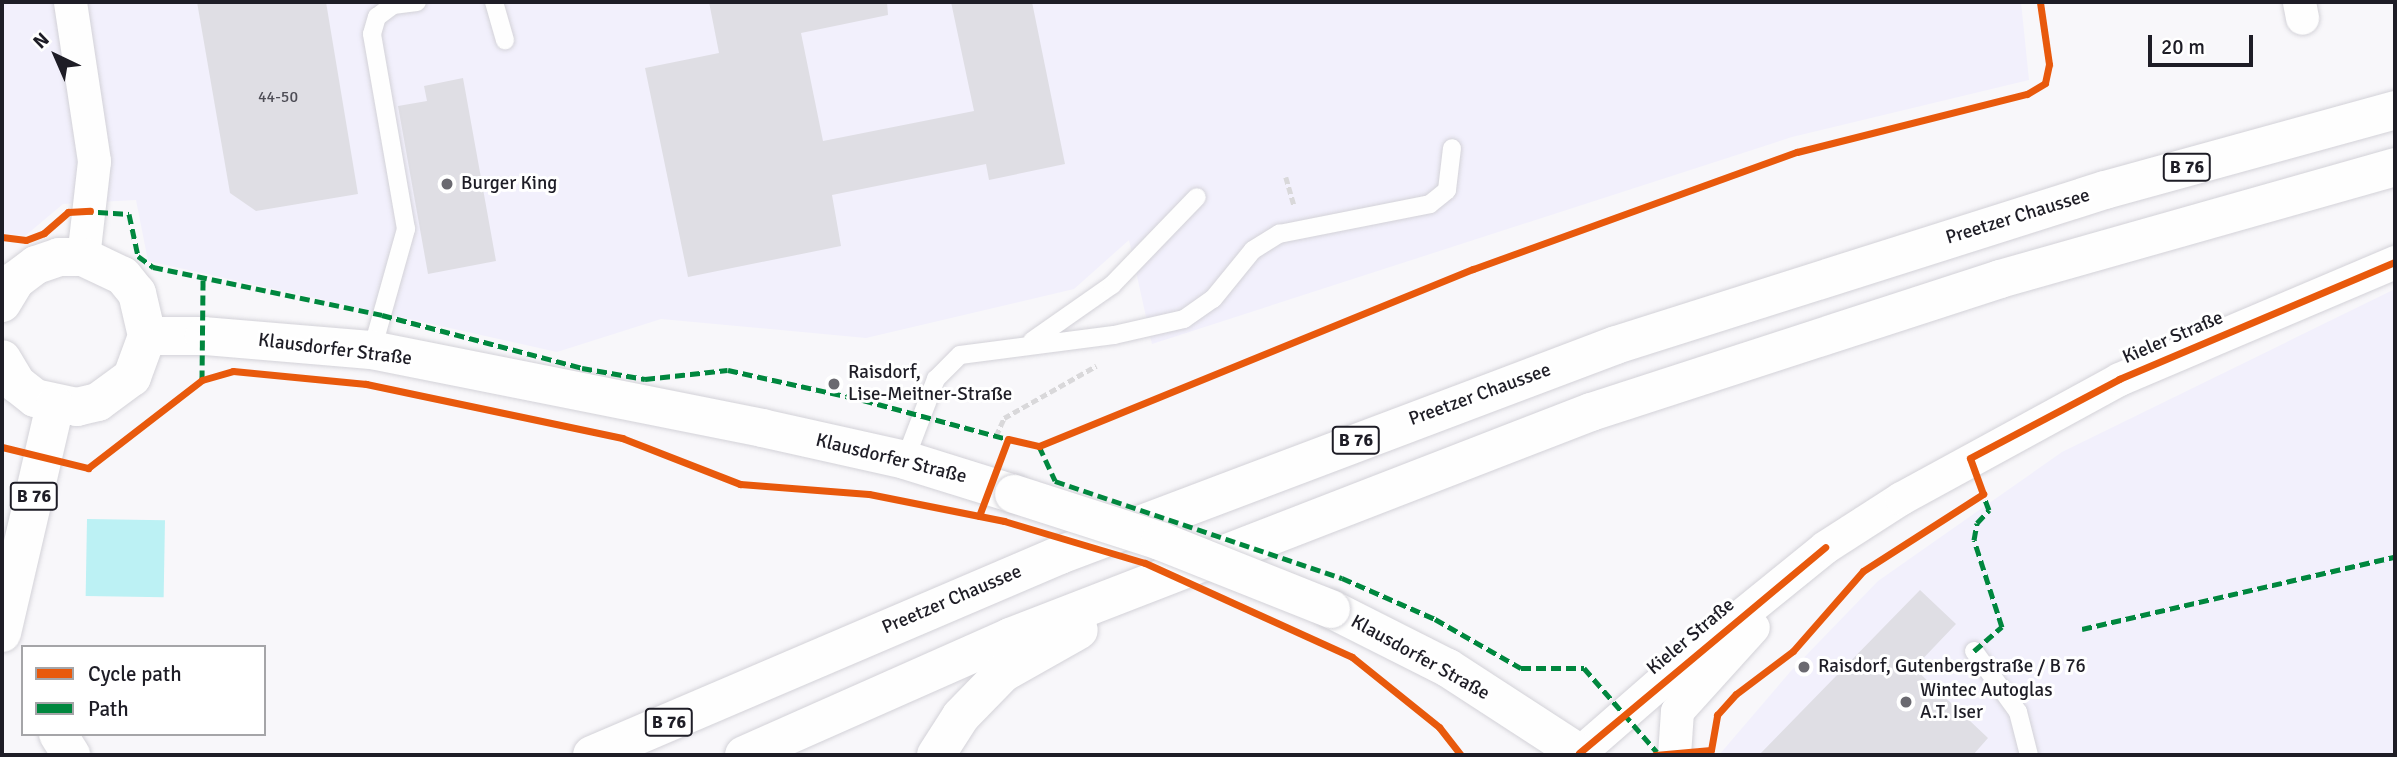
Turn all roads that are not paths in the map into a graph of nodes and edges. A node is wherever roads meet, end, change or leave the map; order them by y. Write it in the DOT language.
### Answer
graph roads {
  1 [pos="70,2"];
  2 [pos="417,2"];
  3 [pos="494,2"];
  4 [pos="505,40"];
  5 [pos="2395,110"];
  6 [pos="1452,148"];
  7 [pos="2395,167"];
  8 [pos="1197,197"];
  9 [pos="83,257"];
  10 [pos="2395,262"];
  11 [pos="2,301"];
  12 [pos="147,336"];
  13 [pos="1030,343"];
  14 [pos="372,350"];
  15 [pos="2,359"];
  16 [pos="55,405"];
  17 [pos="905,460"];
  18 [pos="1825,547"];
  19 [pos="1146,582"];
  20 [pos="16,587"];
  21 [pos="2,633"];
  22 [pos="27,645"];
  23 [pos="1973,651"];
  24 [pos="59,736"];
  25 [pos="1579,754"];
  26 [pos="71,755"];
  27 [pos="592,755"];
  28 [pos="744,755"];
  29 [pos="936,755"];
  30 [pos="1674,755"];
  31 [pos="2029,755"];
  1 -- 9 [label="street"];
  2 -- 14 [label="lane"];
  3 -- 4 [label="lane"];
  5 -- 27 [label="main road, Preetzer Chaussee / B 76"];
  6 -- 13 [label="lane"];
  7 -- 19 [label="main road"];
  8 -- 13 [label="lane"];
  9 -- 11 [label="main road"];
  9 -- 12 [label="main road"];
  10 -- 18 [label="street, Kieler Straße"];
  12 -- 14 [label="main road, Klausdorfer Straße"];
  12 -- 16 [label="main road"];
  13 -- 17 [label="lane"];
  14 -- 17 [label="main road, Klausdorfer Straße"];
  15 -- 16 [label="main road"];
  16 -- 20 [label="main road, B 76"];
  17 -- 25 [label="main road, Klausdorfer Straße, bridge"];
  18 -- 25 [label="street, Kieler Straße"];
  18 -- 30 [label="street"];
  19 -- 28 [label="main road"];
  19 -- 29 [label="main road"];
  20 -- 21 [label="main road, B 76"];
  20 -- 22 [label="main road, B 76"];
  23 -- 31 [label="lane"];
  24 -- 26 [label="main road"];
}
